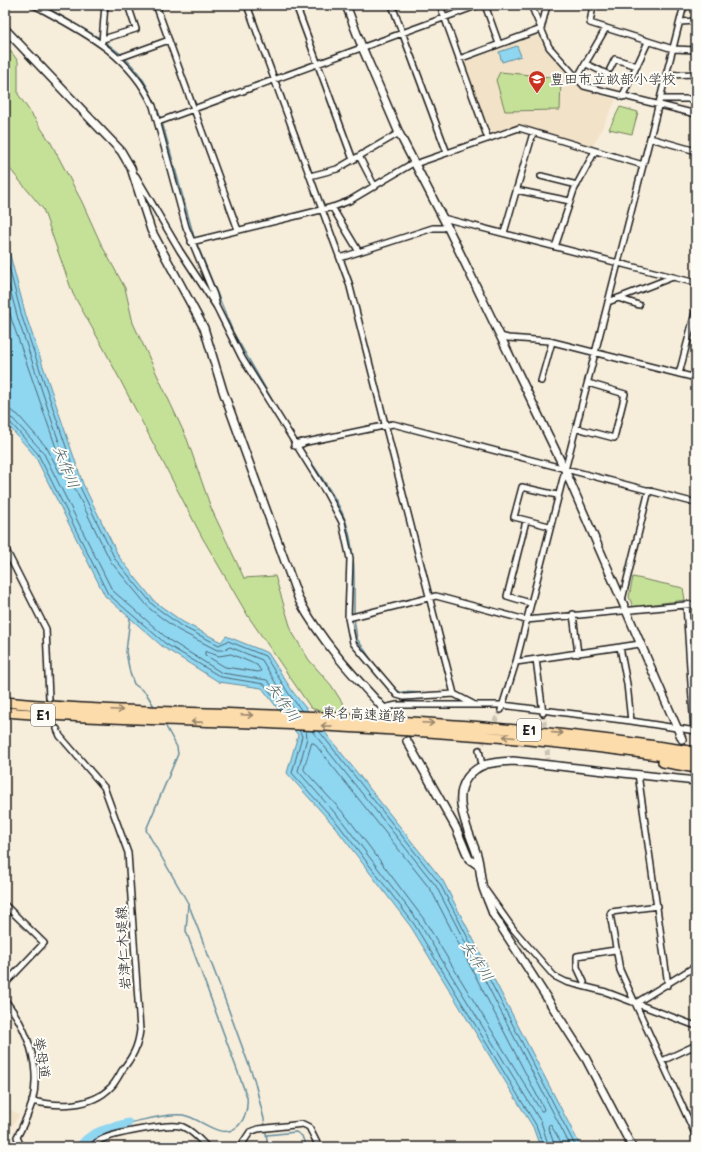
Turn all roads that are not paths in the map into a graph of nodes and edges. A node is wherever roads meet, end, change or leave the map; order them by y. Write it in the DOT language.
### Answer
graph roads {
  1 [pos="34,5"];
  2 [pos="105,5"];
  3 [pos="128,5"];
  4 [pos="156,5"];
  5 [pos="247,5"];
  6 [pos="296,5"];
  7 [pos="346,5"];
  8 [pos="392,5"];
  9 [pos="440,5"];
  10 [pos="479,5"];
  11 [pos="485,5"];
  12 [pos="532,5"];
  13 [pos="547,5"];
  14 [pos="593,5"];
  15 [pos="684,5"];
  16 [pos="444,17"];
  17 [pos="696,21"];
  18 [pos="680,22"];
  19 [pos="5,28"];
  20 [pos="606,28"];
  21 [pos="541,29"];
  22 [pos="402,33"];
  23 [pos="169,40"];
  24 [pos="102,42"];
  25 [pos="648,42"];
  26 [pos="499,44"];
  27 [pos="362,47"];
  28 [pos="673,49"];
  29 [pos="696,50"];
  30 [pos="119,58"];
  31 [pos="459,59"];
  32 [pos="586,64"];
  33 [pos="317,65"];
  34 [pos="637,66"];
  35 [pos="696,74"];
  36 [pos="667,75"];
  37 [pos="577,78"];
  38 [pos="275,79"];
  39 [pos="622,97"];
  40 [pos="661,99"];
  41 [pos="696,99"];
  42 [pos="659,106"];
  43 [pos="193,109"];
  44 [pos="696,114"];
  45 [pos="158,122"];
  46 [pos="399,133"];
  47 [pos="533,133"];
  48 [pos="650,138"];
  49 [pos="488,139"];
  50 [pos="595,151"];
  51 [pos="696,151"];
  52 [pos="447,153"];
  53 [pos="359,156"];
  54 [pos="353,160"];
  55 [pos="415,163"];
  56 [pos="643,165"];
  57 [pos="131,168"];
  58 [pos="310,176"];
  59 [pos="541,176"];
  60 [pos="577,185"];
  61 [pos="375,187"];
  62 [pos="516,190"];
  63 [pos="570,201"];
  64 [pos="332,207"];
  65 [pos="322,210"];
  66 [pos="444,218"];
  67 [pos="448,226"];
  68 [pos="238,230"];
  69 [pos="504,234"];
  70 [pos="191,242"];
  71 [pos="554,247"];
  72 [pos="360,252"];
  73 [pos="340,258"];
  74 [pos="617,264"];
  75 [pos="673,277"];
  76 [pos="696,283"];
  77 [pos="618,298"];
  78 [pos="608,302"];
  79 [pos="639,305"];
  80 [pos="216,306"];
  81 [pos="696,309"];
  82 [pos="500,336"];
  83 [pos="552,342"];
  84 [pos="596,353"];
  85 [pos="679,374"];
  86 [pos="696,378"];
  87 [pos="541,381"];
  88 [pos="588,383"];
  89 [pos="385,424"];
  90 [pos="576,428"];
  91 [pos="299,444"];
  92 [pos="566,470"];
  93 [pos="649,490"];
  94 [pos="557,495"];
  95 [pos="696,503"];
  96 [pos="526,521"];
  97 [pos="549,526"];
  98 [pos="5,548"];
  99 [pos="429,597"];
  100 [pos="622,600"];
  101 [pos="530,603"];
  102 [pos="686,604"];
  103 [pos="696,604"];
  104 [pos="626,610"];
  105 [pos="573,614"];
  106 [pos="348,618"];
  107 [pos="526,620"];
  108 [pos="640,644"];
  109 [pos="620,647"];
  110 [pos="578,654"];
  111 [pos="536,659"];
  112 [pos="516,662"];
  113 [pos="454,694"];
  114 [pos="49,698"];
  115 [pos="5,702"];
  116 [pos="473,704"];
  117 [pos="501,707"];
  118 [pos="694,707"];
  119 [pos="385,710"];
  120 [pos="543,711"];
  121 [pos="5,712"];
  122 [pos="79,713"];
  123 [pos="631,721"];
  124 [pos="678,728"];
  125 [pos="57,729"];
  126 [pos="695,731"];
  127 [pos="682,739"];
  128 [pos="406,741"];
  129 [pos="576,744"];
  130 [pos="479,750"];
  131 [pos="696,752"];
  132 [pos="696,761"];
  133 [pos="482,765"];
  134 [pos="696,768"];
  135 [pos="638,774"];
  136 [pos="696,781"];
  137 [pos="479,866"];
  138 [pos="483,887"];
  139 [pos="5,906"];
  140 [pos="658,906"];
  141 [pos="615,950"];
  142 [pos="696,966"];
  143 [pos="584,982"];
  144 [pos="5,984"];
  145 [pos="668,984"];
  146 [pos="5,1000"];
  147 [pos="636,1003"];
  148 [pos="696,1026"];
  149 [pos="696,1045"];
  150 [pos="662,1061"];
  151 [pos="32,1101"];
  152 [pos="696,1136"];
  153 [pos="21,1147"];
  154 [pos="92,1147"];
  155 [pos="207,1147"];
  156 [pos="240,1147"];
  157 [pos="319,1147"];
  158 [pos="632,1147"];
  1 -- 24 [label="street"];
  2 -- 24 [label="street"];
  3 -- 24 [label="street"];
  4 -- 23 [label="street"];
  5 -- 38 [label="street"];
  6 -- 33 [label="street"];
  7 -- 27 [label="street"];
  8 -- 22 [label="street"];
  9 -- 16 [label="street"];
  10 -- 16 [label="street"];
  11 -- 26 [label="street"];
  12 -- 21 [label="street"];
  13 -- 21 [label="street"];
  14 -- 20 [label="street"];
  15 -- 18 [label="street"];
  16 -- 22 [label="street"];
  16 -- 31 [label="street"];
  17 -- 18 [label="street"];
  18 -- 28 [label="street"];
  19 -- 57 [label="street"];
  20 -- 25 [label="street"];
  20 -- 32 [label="street"];
  21 -- 26 [label="street"];
  21 -- 37 [label="street"];
  22 -- 27 [label="street"];
  22 -- 52 [label="street"];
  23 -- 30 [label="street"];
  23 -- 43 [label="street"];
  24 -- 30 [label="street"];
  25 -- 28 [label="street"];
  25 -- 34 [label="street"];
  26 -- 31 [label="street"];
  27 -- 33 [label="street"];
  27 -- 46 [label="street"];
  28 -- 29 [label="street"];
  28 -- 36 [label="street"];
  30 -- 45 [label="street"];
  31 -- 49 [label="street"];
  32 -- 34 [label="street"];
  32 -- 37 [label="street"];
  33 -- 38 [label="street"];
  33 -- 54 [label="street"];
  34 -- 39 [label="street"];
  35 -- 36 [label="street"];
  36 -- 40 [label="street"];
  37 -- 39 [label="street"];
  38 -- 43 [label="street"];
  38 -- 58 [label="street"];
  39 -- 42 [label="street"];
  40 -- 41 [label="street"];
  40 -- 42 [label="street"];
  42 -- 44 [label="street"];
  42 -- 48 [label="street"];
  43 -- 45 [label="street"];
  43 -- 68 [label="street"];
  45 -- 70 [label="street"];
  46 -- 53 [label="street"];
  46 -- 55 [label="street"];
  47 -- 49 [label="street"];
  47 -- 50 [label="street"];
  47 -- 62 [label="street"];
  48 -- 51 [label="street"];
  48 -- 56 [label="street"];
  49 -- 52 [label="street"];
  50 -- 56 [label="street"];
  50 -- 60 [label="street"];
  52 -- 55 [label="street"];
  53 -- 54 [label="street"];
  53 -- 61 [label="street"];
  54 -- 58 [label="street"];
  55 -- 61 [label="street"];
  55 -- 66 [label="street"];
  56 -- 74 [label="street"];
  57 -- 80 [label="street"];
  57 -- 119 [label="street"];
  58 -- 65 [label="street"];
  59 -- 60 [label="street"];
  60 -- 63 [label="street"];
  61 -- 64 [label="street"];
  62 -- 63 [label="street"];
  62 -- 69 [label="street"];
  63 -- 71 [label="street"];
  64 -- 65 [label="street"];
  64 -- 72 [label="street"];
  65 -- 68 [label="street"];
  65 -- 73 [label="street"];
  66 -- 67 [label="street"];
  66 -- 69 [label="street"];
  67 -- 72 [label="street"];
  67 -- 82 [label="street"];
  68 -- 70 [label="street"];
  69 -- 71 [label="street"];
  70 -- 80 [label="street"];
  71 -- 74 [label="street"];
  72 -- 73 [label="street"];
  73 -- 89 [label="street"];
  74 -- 75 [label="street"];
  74 -- 78 [label="street"];
  75 -- 76 [label="street"];
  75 -- 77 [label="street"];
  77 -- 78 [label="street"];
  77 -- 79 [label="street"];
  78 -- 84 [label="street"];
  80 -- 91 [label="street"];
  81 -- 85 [label="street"];
  82 -- 83 [label="street"];
  82 -- 92 [label="street"];
  83 -- 84 [label="street"];
  83 -- 87 [label="street"];
  84 -- 85 [label="street"];
  84 -- 88 [label="street"];
  85 -- 86 [label="street"];
  88 -- 90 [label="street"];
  88 -- 90 [label="street"];
  89 -- 91 [label="street"];
  89 -- 92 [label="street"];
  89 -- 99 [label="street"];
  90 -- 92 [label="street"];
  91 -- 106 [label="street"];
  92 -- 93 [label="street"];
  92 -- 94 [label="street"];
  92 -- 100 [label="street"];
  93 -- 95 [label="street"];
  93 -- 100 [label="street"];
  94 -- 96 [label="street"];
  94 -- 97 [label="street"];
  96 -- 97 [label="street"];
  96 -- 101 [label="street"];
  97 -- 101 [label="street"];
  98 -- 114 [label="street"];
  99 -- 106 [label="street"];
  99 -- 107 [label="street"];
  99 -- 113 [label="street"];
  100 -- 104 [label="street"];
  101 -- 107 [label="street"];
  102 -- 103 [label="street"];
  102 -- 104 [label="street"];
  102 -- 118 [label="street"];
  104 -- 105 [label="street"];
  104 -- 108 [label="street"];
  105 -- 107 [label="street"];
  105 -- 110 [label="street"];
  106 -- 113 [label="street"];
  107 -- 112 [label="street"];
  108 -- 109 [label="street"];
  108 -- 124 [label="street"];
  109 -- 110 [label="street"];
  109 -- 123 [label="street"];
  110 -- 111 [label="street"];
  111 -- 112 [label="street"];
  111 -- 120 [label="street"];
  112 -- 117 [label="street"];
  113 -- 116 [label="street"];
  115 -- 122 [label="highway, 東名高速道路 / E1"];
  116 -- 117 [label="street"];
  116 -- 119 [label="street"];
  117 -- 120 [label="street"];
  118 -- 126 [label="street"];
  120 -- 123 [label="street"];
  121 -- 122 [label="highway, 東名高速道路 / E1"];
  129 -- 122 [label="highway, 東名高速道路 / E1, one-way"];
  122 -- 131 [label="highway, 東名高速道路 / E1, one-way"];
  123 -- 124 [label="street"];
  124 -- 126 [label="street"];
  124 -- 127 [label="street"];
  125 -- 151 [label="street, 岩津仁木堤線"];
  128 -- 137 [label="street"];
  129 -- 132 [label="highway, 東名高速道路 / E1"];
  129 -- 134 [label="highway"];
  130 -- 133 [label="street"];
  133 -- 135 [label="street"];
  133 -- 137 [label="street"];
  135 -- 136 [label="street"];
  135 -- 140 [label="street"];
  137 -- 138 [label="street"];
  138 -- 147 [label="street"];
  138 -- 158 [label="street"];
  139 -- 144 [label="street"];
  140 -- 141 [label="street"];
  140 -- 145 [label="street"];
  141 -- 143 [label="street"];
  141 -- 147 [label="street"];
  142 -- 145 [label="street"];
  145 -- 147 [label="street"];
  146 -- 151 [label="street, 挙母道"];
  147 -- 148 [label="street"];
  147 -- 150 [label="street"];
  149 -- 150 [label="street"];
  150 -- 152 [label="street"];
  151 -- 153 [label="street, 挙母道"];
  154 -- 155 [label="street"];
  156 -- 157 [label="street"];
}
